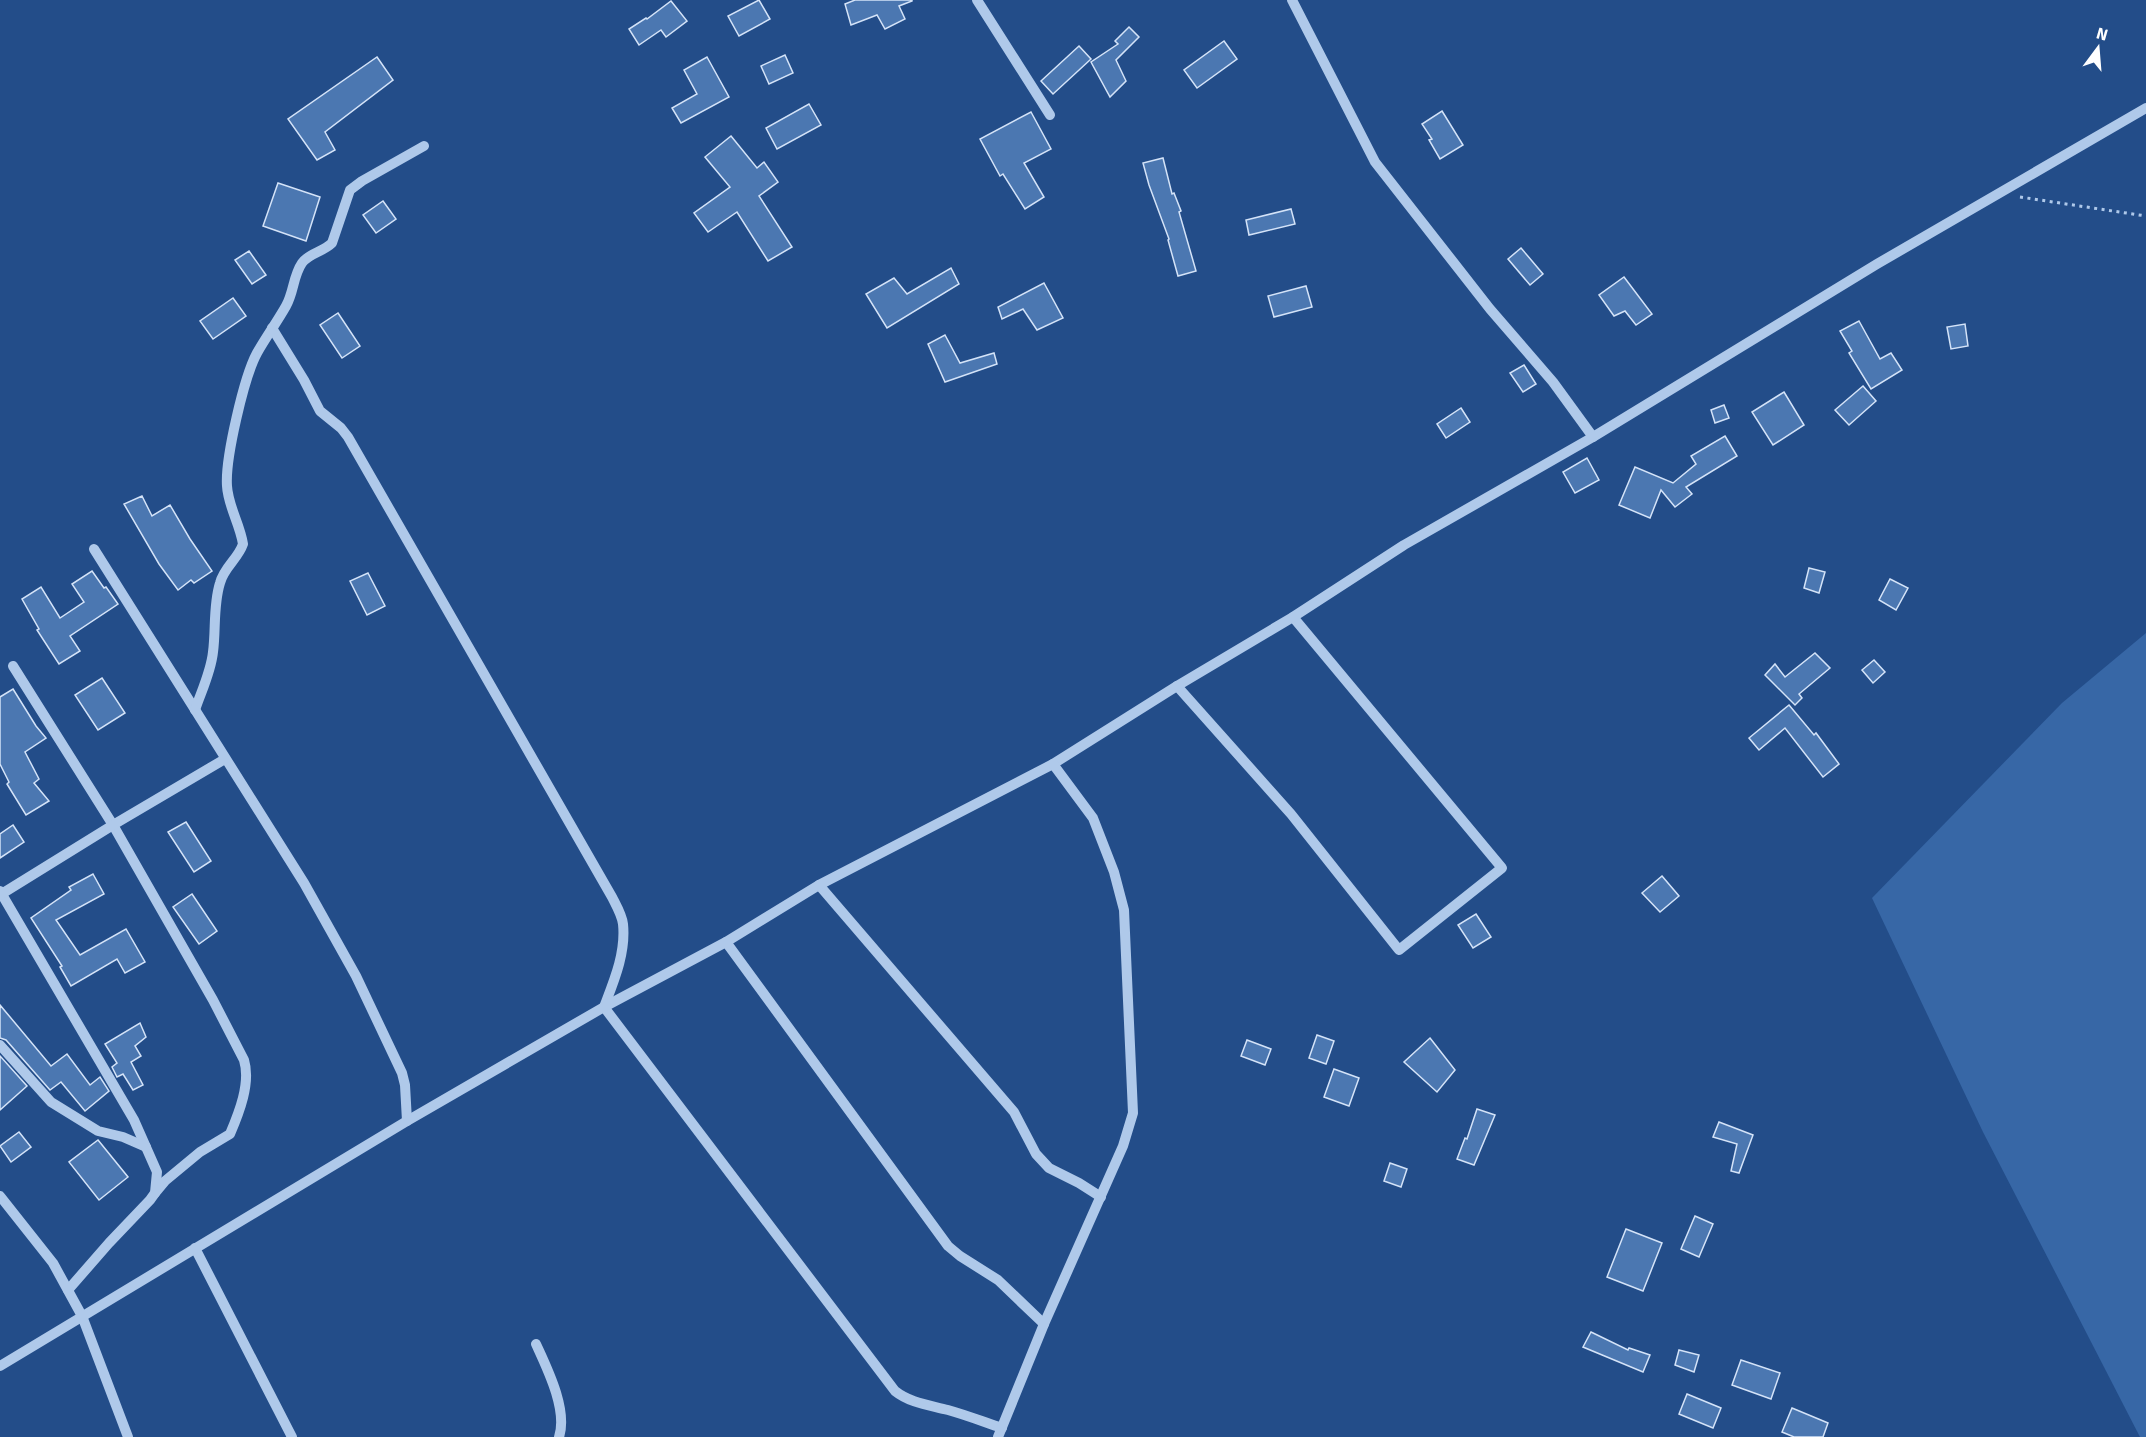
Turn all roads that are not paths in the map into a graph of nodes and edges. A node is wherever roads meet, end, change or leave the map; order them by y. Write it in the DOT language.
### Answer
graph roads {
  1 [pos="977,0"];
  2 [pos="1292,0"];
  3 [pos="2146,108"];
  4 [pos="1050,115"];
  5 [pos="424,146"];
  6 [pos="272,328"];
  7 [pos="1593,437"];
  8 [pos="94,549"];
  9 [pos="1293,617"];
  10 [pos="14,666"];
  11 [pos="1177,686"];
  12 [pos="195,710"];
  13 [pos="225,759"];
  14 [pos="1053,764"];
  15 [pos="113,825"];
  16 [pos="819,885"];
  17 [pos="0,893"];
  18 [pos="726,942"];
  19 [pos="604,1007"];
  20 [pos="0,1046"];
  21 [pos="407,1120"];
  22 [pos="146,1147"];
  23 [pos="155,1193"];
  24 [pos="0,1196"];
  25 [pos="1101,1197"];
  26 [pos="195,1248"];
  27 [pos="68,1290"];
  28 [pos="82,1316"];
  29 [pos="1044,1323"];
  30 [pos="536,1344"];
  31 [pos="0,1366"];
  32 [pos="1000,1433"];
  33 [pos="128,1437"];
  34 [pos="292,1437"];
  35 [pos="559,1437"];
  1 -- 4 [label="street"];
  2 -- 7 [label="street"];
  3 -- 7 [label="street"];
  5 -- 6 [label="street"];
  6 -- 12 [label="street"];
  6 -- 19 [label="street"];
  7 -- 9 [label="street"];
  8 -- 12 [label="street"];
  9 -- 11 [label="street"];
  9 -- 11 [label="street"];
  10 -- 15 [label="street"];
  11 -- 14 [label="street"];
  12 -- 13 [label="street"];
  13 -- 15 [label="street"];
  13 -- 21 [label="street"];
  14 -- 16 [label="street"];
  14 -- 25 [label="street"];
  15 -- 17 [label="street"];
  15 -- 23 [label="street"];
  16 -- 18 [label="street"];
  16 -- 25 [label="street"];
  17 -- 22 [label="street"];
  18 -- 19 [label="street"];
  18 -- 29 [label="street"];
  19 -- 21 [label="street"];
  19 -- 32 [label="street"];
  20 -- 22 [label="street"];
  21 -- 26 [label="street"];
  22 -- 23 [label="street"];
  23 -- 27 [label="street"];
  24 -- 27 [label="street"];
  25 -- 29 [label="street"];
  26 -- 28 [label="street"];
  26 -- 34 [label="street"];
  27 -- 28 [label="street"];
  28 -- 31 [label="street"];
  28 -- 33 [label="street"];
  29 -- 32 [label="street"];
  30 -- 35 [label="street"];
}
